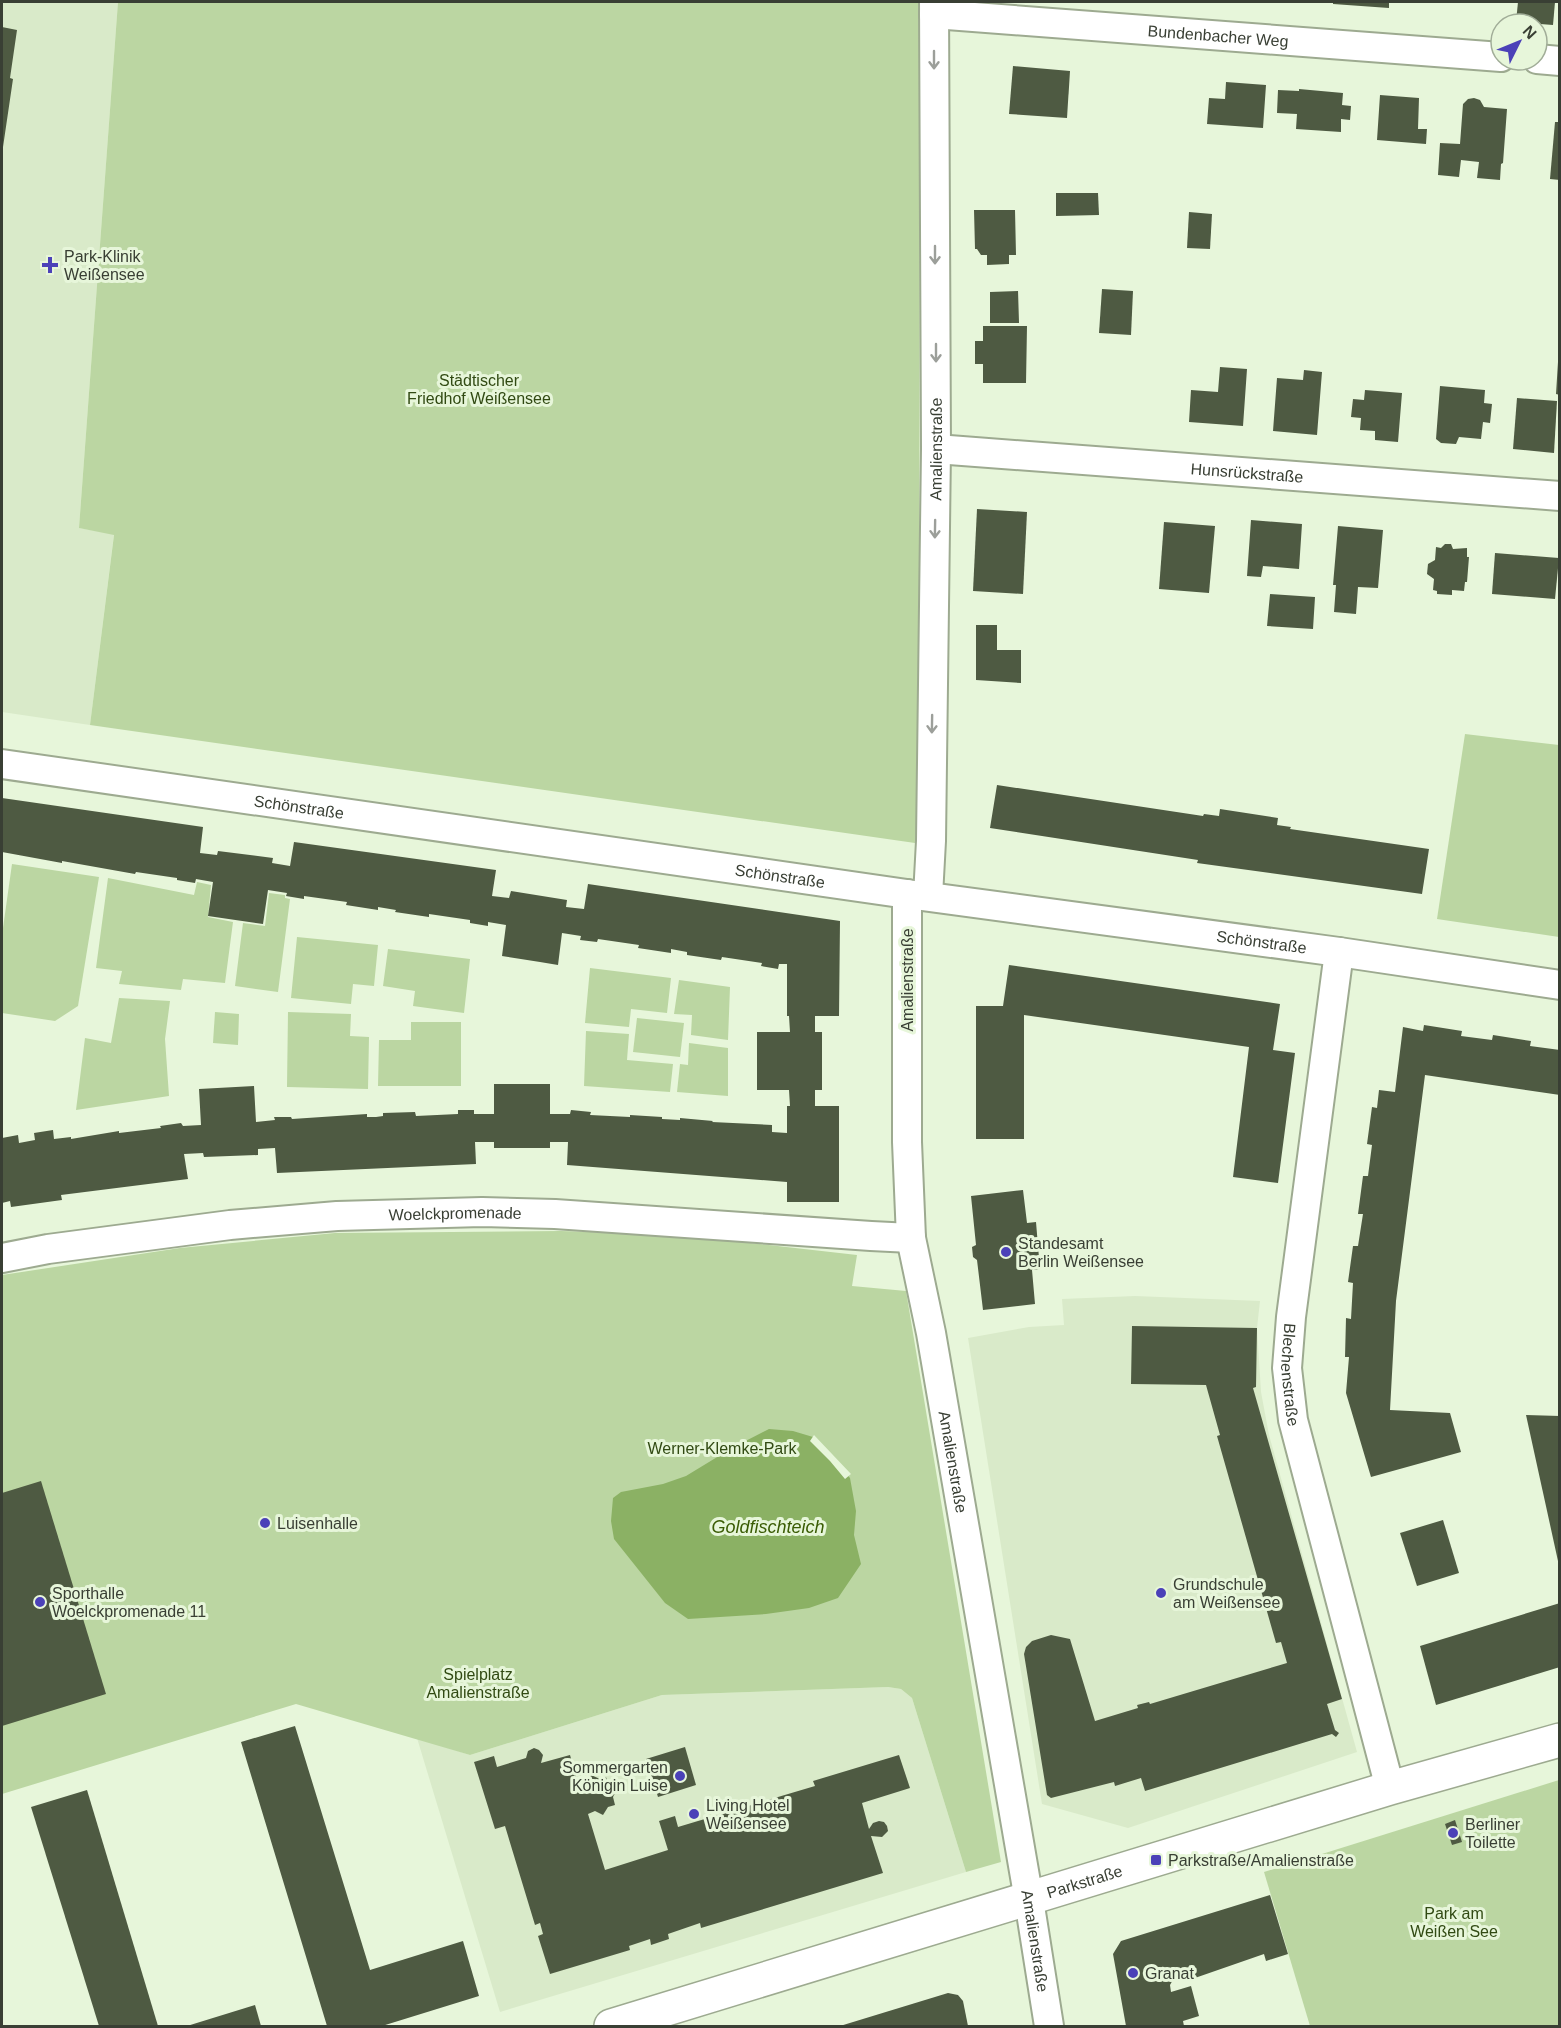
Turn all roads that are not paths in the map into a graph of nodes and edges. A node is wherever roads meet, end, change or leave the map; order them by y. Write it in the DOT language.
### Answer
graph roads {
  1 [pos="934,8"];
  2 [pos="1489,56"];
  3 [pos="936,449"];
  4 [pos="1560,496"];
  5 [pos="2,764"];
  6 [pos="918,895"];
  7 [pos="1340,952"];
  8 [pos="1560,985"];
  9 [pos="911,1238"];
  10 [pos="2,1258"];
  11 [pos="1560,1740"];
  12 [pos="1390,1788"];
  13 [pos="1029,1900"];
  14 [pos="611,2026"];
  15 [pos="1049,2026"];
  1 -- 2 [label="street, Bundenbacher Weg"];
  1 -- 3 [label="street, Amalienstraße, one-way"];
  3 -- 4 [label="street, Hunsrückstraße"];
  3 -- 6 [label="street, Amalienstraße, one-way"];
  5 -- 6 [label="street, Schönstraße"];
  6 -- 7 [label="street, Schönstraße"];
  6 -- 9 [label="street, Amalienstraße"];
  7 -- 8 [label="street, Schönstraße"];
  7 -- 12 [label="street, Blechenstraße"];
  9 -- 10 [label="street, Woelckpromenade"];
  9 -- 13 [label="street, Amalienstraße"];
  11 -- 12 [label="street, Parkstraße"];
  12 -- 13 [label="street, Parkstraße"];
  13 -- 14 [label="street, Parkstraße"];
  13 -- 15 [label="street, Amalienstraße"];
}
